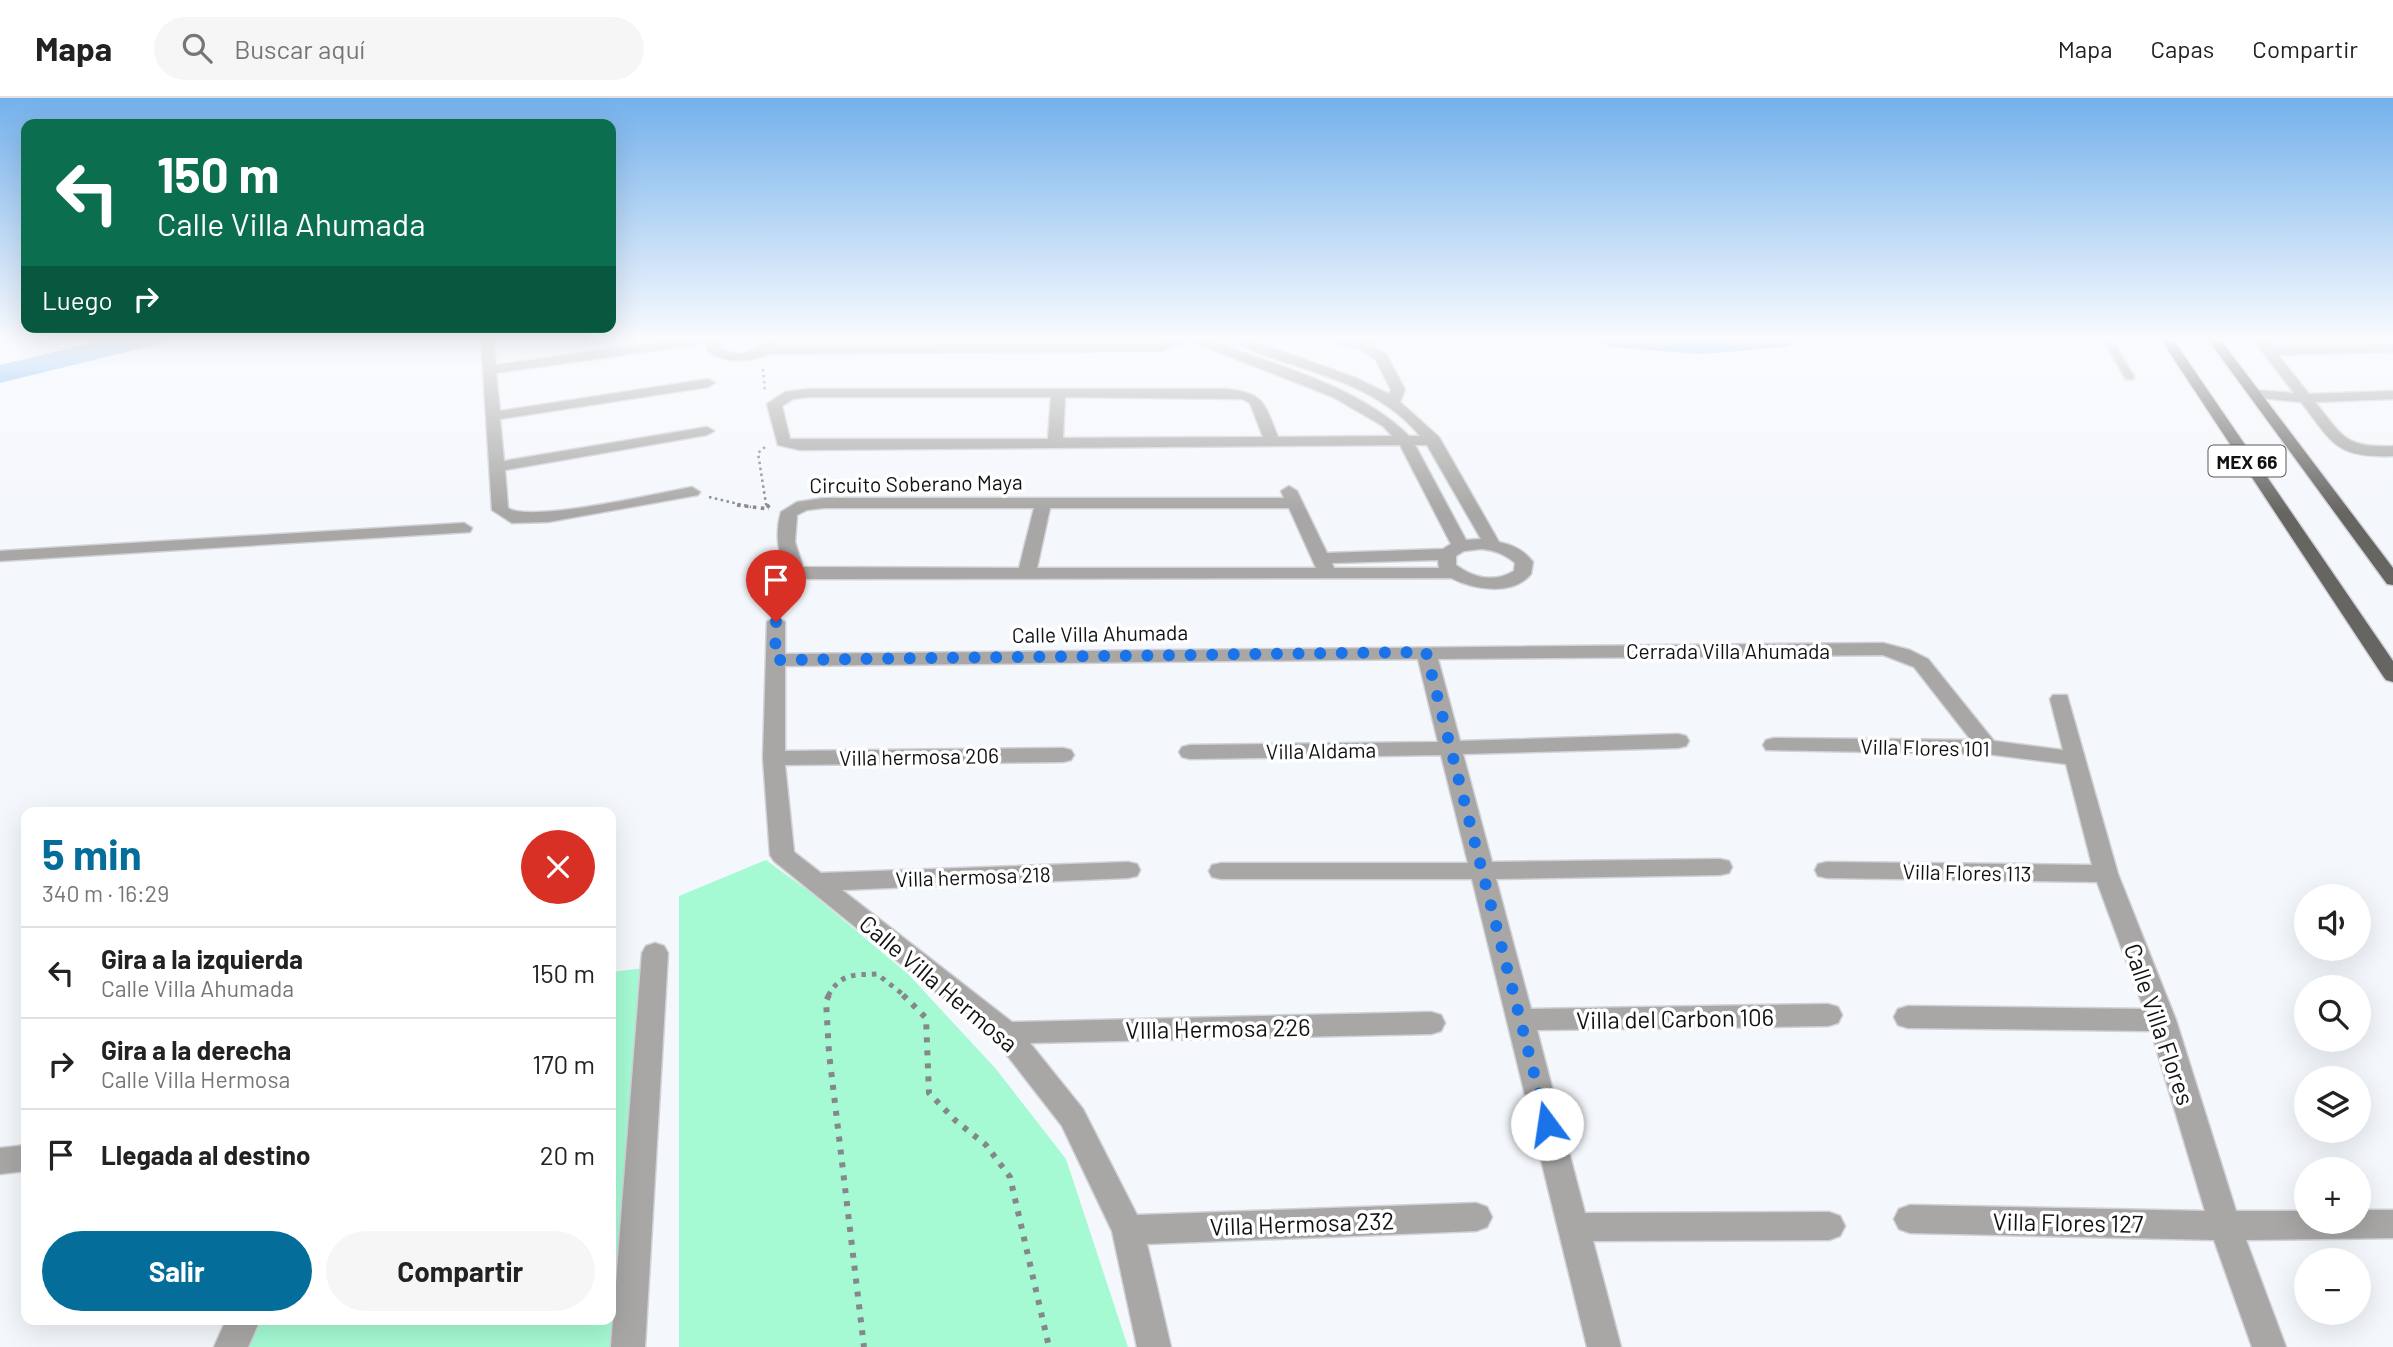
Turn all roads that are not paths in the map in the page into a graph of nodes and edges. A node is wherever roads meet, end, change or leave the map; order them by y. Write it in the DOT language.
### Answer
graph roads {
  1 [pos="492,396"];
  2 [pos="621,396"];
  3 [pos="788,396"];
  4 [pos="1058,396"];
  5 [pos="1247,396"];
  6 [pos="1342,396"];
  7 [pos="1384,396"];
  8 [pos="1395,396"];
  9 [pos="2205,396"];
  10 [pos="2257,396"];
  11 [pos="2285,396"];
  12 [pos="2381,396"];
  13 [pos="2307,398"];
  14 [pos="1393,401"];
  15 [pos="493,416"];
  16 [pos="707,431"];
  17 [pos="1402,436"];
  18 [pos="1430,436"];
  19 [pos="1271,439"];
  20 [pos="1055,442"];
  21 [pos="2393,451"];
  22 [pos="495,467"];
  23 [pos="692,492"];
  24 [pos="1043,504"];
  25 [pos="464,528"];
  26 [pos="1492,545"];
  27 [pos="1454,550"];
  28 [pos="0,556"];
  29 [pos="1323,565"];
  30 [pos="1027,573"];
  31 [pos="1453,573"];
  32 [pos="2393,580"];
  33 [pos="776,622"];
  34 [pos="1426,652"];
  35 [pos="775,660"];
  36 [pos="2393,676"];
  37 [pos="2060,699"];
  38 [pos="1678,741"];
  39 [pos="1774,746"];
  40 [pos="1987,747"];
  41 [pos="1452,748"];
  42 [pos="1190,752"];
  43 [pos="1063,754"];
  44 [pos="774,758"];
  45 [pos="2075,758"];
  46 [pos="1720,867"];
  47 [pos="1128,870"];
  48 [pos="1221,870"];
  49 [pos="1827,870"];
  50 [pos="1482,871"];
  51 [pos="2106,874"];
  52 [pos="817,882"];
  53 [pos="655,953"];
  54 [pos="1828,1015"];
  55 [pos="1908,1017"];
  56 [pos="1521,1020"];
  57 [pos="2162,1020"];
  58 [pos="1431,1023"];
  59 [pos="1006,1033"];
  60 [pos="21,1159"];
  61 [pos="0,1161"];
  62 [pos="1476,1217"];
  63 [pos="1910,1219"];
  64 [pos="2393,1224"];
  65 [pos="1829,1226"];
  66 [pos="2225,1226"];
  67 [pos="1574,1227"];
  68 [pos="1128,1230"];
  69 [pos="241,1325"];
  70 [pos="231,1347"];
  71 [pos="628,1347"];
  72 [pos="1154,1347"];
  73 [pos="1604,1347"];
  74 [pos="2269,1347"];
  1 -- 15 [label="street"];
  2 -- 15 [label="street"];
  3 -- 20 [label="street"];
  4 -- 20 [label="street"];
  5 -- 19 [label="street"];
  6 -- 17 [label="street"];
  7 -- 14 [label="street"];
  8 -- 14 [label="street"];
  9 -- 36 [label="main road, MEX 66"];
  10 -- 32 [label="main road, MEX 66"];
  11 -- 13 [label="street"];
  12 -- 13 [label="street"];
  13 -- 21 [label="street"];
  14 -- 18 [label="street"];
  15 -- 22 [label="street"];
  16 -- 22 [label="street"];
  17 -- 18 [label="street"];
  17 -- 19 [label="street"];
  17 -- 27 [label="street"];
  18 -- 26 [label="street"];
  19 -- 20 [label="street"];
  22 -- 23 [label="street"];
  24 -- 29 [label="street, Circuito Soberano Maya"];
  24 -- 30 [label="street, Circuito Soberano Maya"];
  24 -- 30 [label="street, Circuito Soberano Maya"];
  25 -- 28 [label="street"];
  26 -- 27 [label="street, Circuito Soberano Maya"];
  26 -- 31 [label="street, Circuito Soberano Maya"];
  27 -- 29 [label="street, Circuito Soberano Maya"];
  27 -- 31 [label="street"];
  29 -- 30 [label="street, Circuito Soberano Maya"];
  29 -- 31 [label="street, Circuito Soberano Maya"];
  33 -- 35 [label="street, Calle Villa Hermosa"];
  34 -- 35 [label="street, Calle Villa Ahumada"];
  34 -- 40 [label="street, Cerrada Villa Ahumada"];
  34 -- 41 [label="street"];
  35 -- 44 [label="street, Calle Villa Hermosa"];
  37 -- 45 [label="street, Calle Villa Flores"];
  38 -- 41 [label="street, Villa Aldama"];
  39 -- 40 [label="street, Villa Flores 101"];
  40 -- 45 [label="street, Villa Flores 101"];
  41 -- 42 [label="street, Villa Aldama"];
  41 -- 50 [label="street"];
  43 -- 44 [label="street, Villa hermosa 206"];
  44 -- 52 [label="street, Calle Villa Hermosa"];
  45 -- 51 [label="street, Calle Villa Flores"];
  46 -- 50 [label="street"];
  47 -- 52 [label="street, Villa hermosa 218"];
  48 -- 50 [label="street"];
  49 -- 51 [label="street, Villa Flores 113"];
  50 -- 56 [label="street"];
  51 -- 57 [label="street, Calle Villa Flores"];
  52 -- 59 [label="street, Calle Villa Hermosa"];
  53 -- 71 [label="street"];
  54 -- 56 [label="street, Villa del Carbon 106"];
  55 -- 57 [label="street"];
  56 -- 67 [label="street"];
  57 -- 66 [label="street, Calle Villa Flores"];
  58 -- 59 [label="street, VIlla Hermosa 226"];
  59 -- 68 [label="street, Calle Villa Hermosa"];
  60 -- 61 [label="street"];
  62 -- 68 [label="street, Villa Hermosa 232"];
  63 -- 66 [label="street, Villa Flores 127"];
  64 -- 66 [label="street, Villa Flores 127"];
  65 -- 67 [label="street"];
  66 -- 74 [label="street, Calle Villa Flores"];
  67 -- 73 [label="street"];
  68 -- 72 [label="street, Calle Villa Hermosa"];
  69 -- 70 [label="street"];
}
